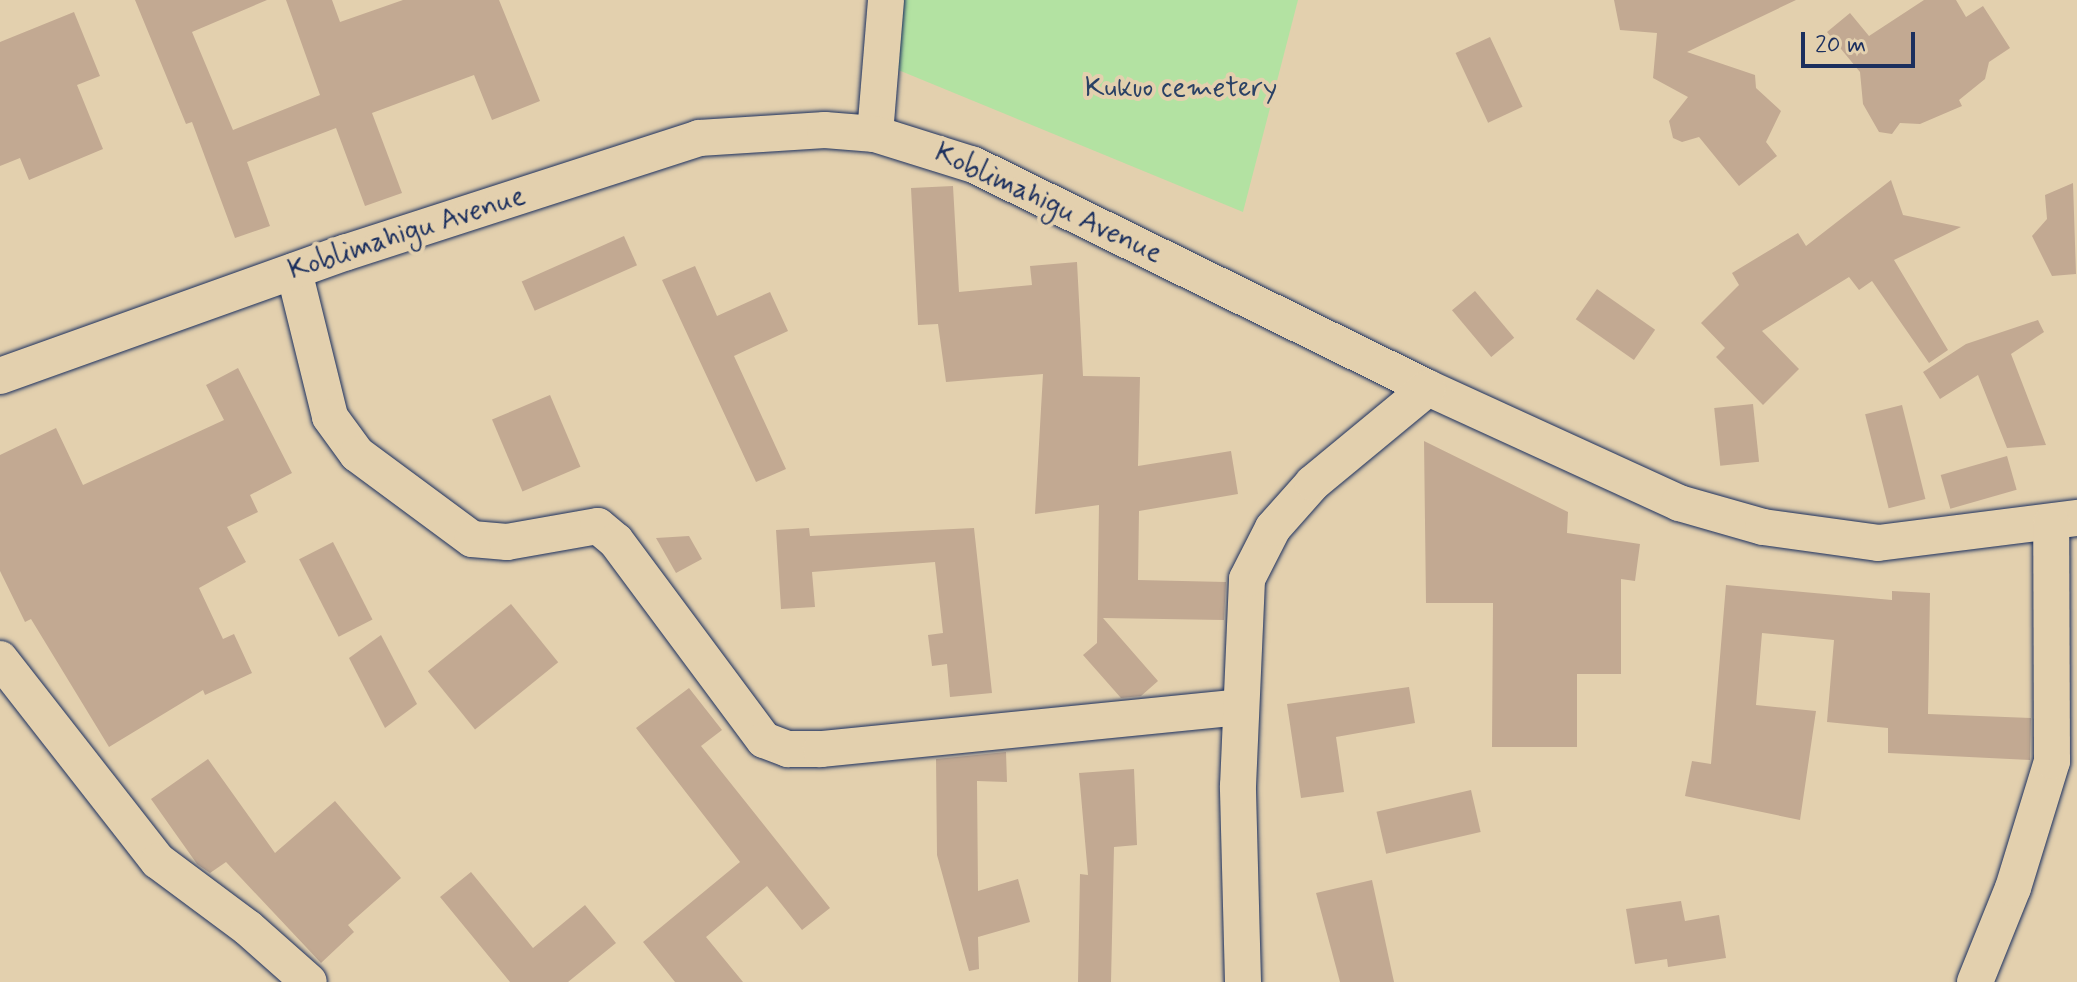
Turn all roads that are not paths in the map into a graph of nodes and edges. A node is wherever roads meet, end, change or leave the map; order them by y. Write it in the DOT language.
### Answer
graph roads {
  1 [pos="886,0"];
  2 [pos="875,134"];
  3 [pos="294,271"];
  4 [pos="0,376"];
  5 [pos="1428,388"];
  6 [pos="2064,520"];
  7 [pos="0,659"];
  8 [pos="1240,707"];
  9 [pos="309,982"];
  10 [pos="1243,982"];
  11 [pos="1975,982"];
  1 -- 2 [label="street"];
  2 -- 3 [label="street, Koblimahigu Avenue"];
  2 -- 5 [label="street, Koblimahigu Avenue"];
  3 -- 4 [label="street, Koblimahigu Avenue"];
  3 -- 8 [label="street"];
  5 -- 6 [label="street, Koblimahigu Avenue"];
  5 -- 8 [label="street"];
  6 -- 11 [label="street"];
  7 -- 9 [label="street"];
  8 -- 10 [label="street"];
}
